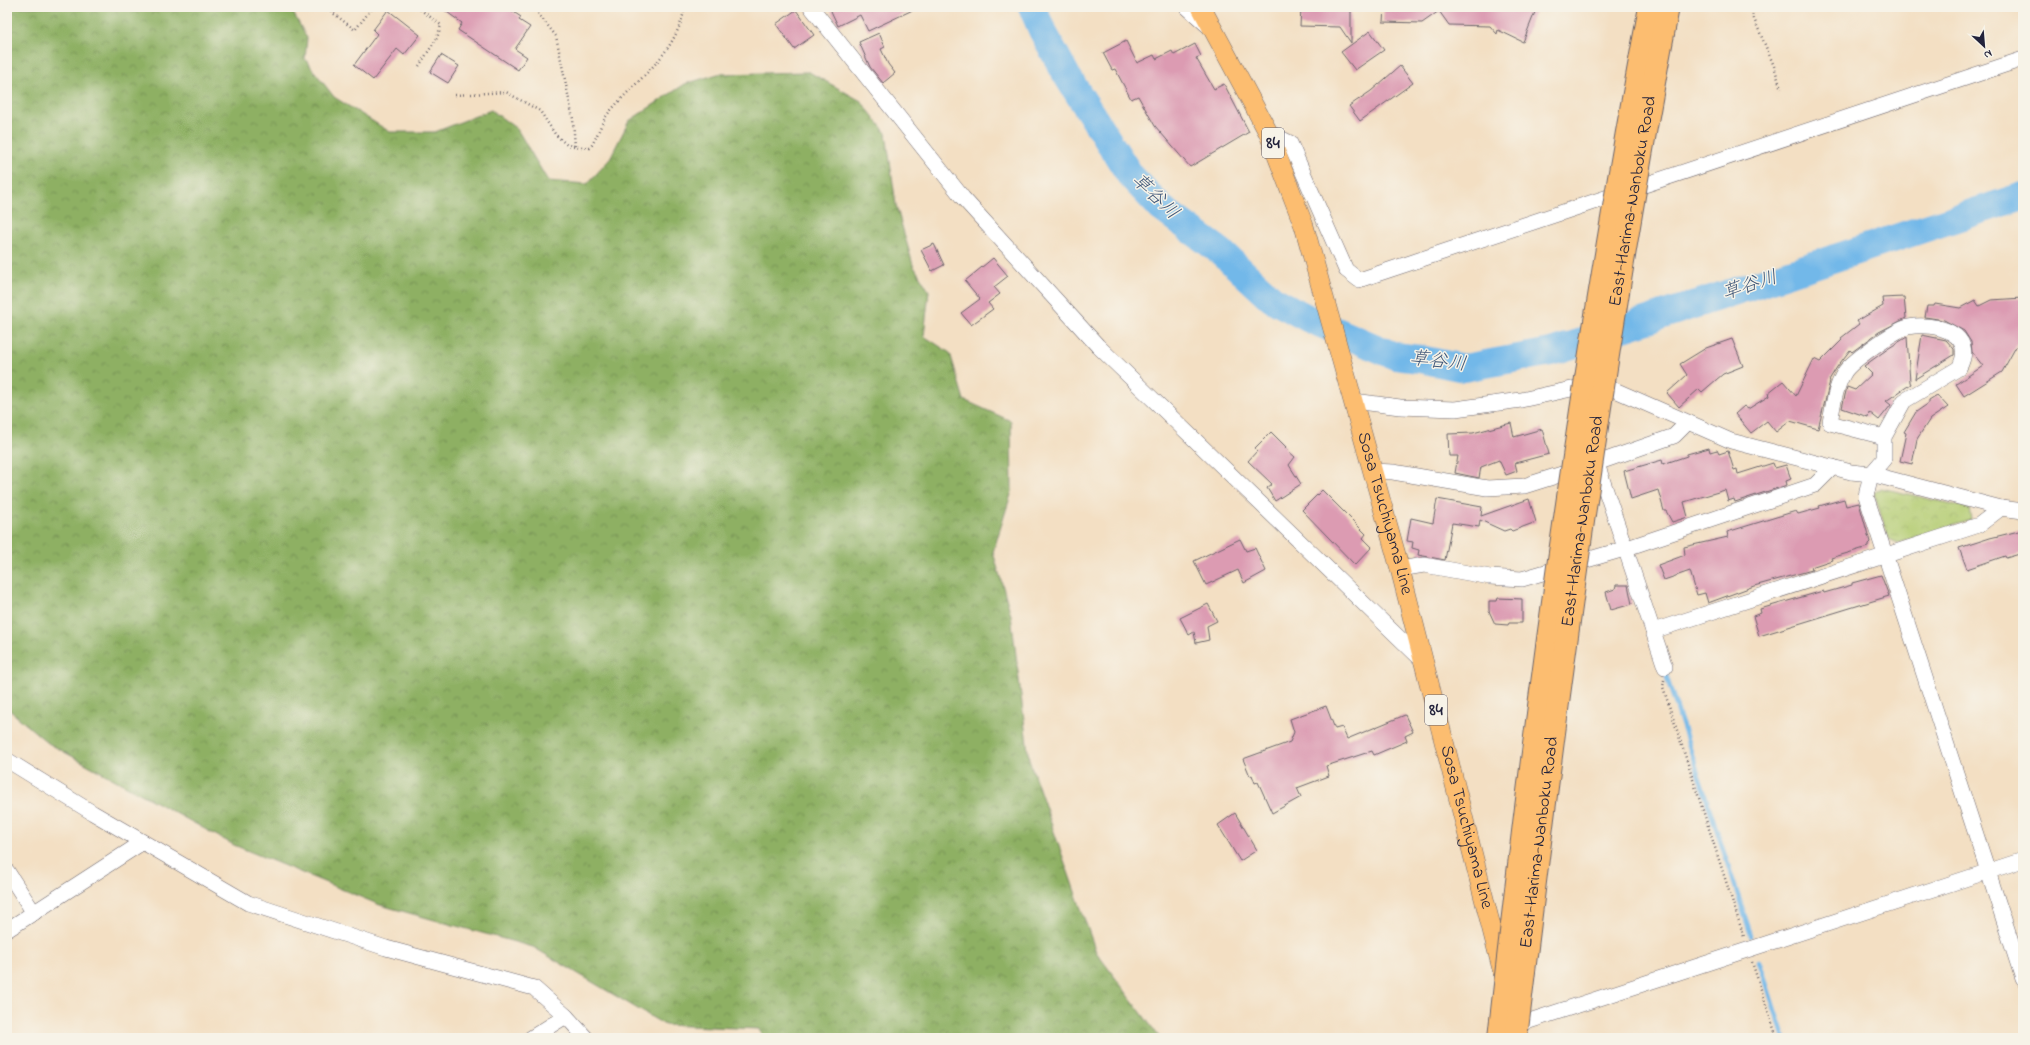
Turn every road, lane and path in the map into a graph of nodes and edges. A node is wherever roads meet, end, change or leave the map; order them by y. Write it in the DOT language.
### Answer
graph roads {
  1 [pos="330,7"];
  2 [pos="373,7"];
  3 [pos="417,7"];
  4 [pos="533,7"];
  5 [pos="685,7"];
  6 [pos="811,7"];
  7 [pos="1187,7"];
  8 [pos="1201,7"];
  9 [pos="1650,7"];
  10 [pos="1668,7"];
  11 [pos="1748,7"];
  12 [pos="1214,31"];
  13 [pos="2023,59"];
  14 [pos="419,66"];
  15 [pos="1781,89"];
  16 [pos="455,95"];
  17 [pos="1268,132"];
  18 [pos="575,146"];
  19 [pos="1572,389"];
  20 [pos="1352,392"];
  21 [pos="1687,422"];
  22 [pos="1884,437"];
  23 [pos="1597,463"];
  24 [pos="1833,468"];
  25 [pos="1374,472"];
  26 [pos="1871,474"];
  27 [pos="2001,508"];
  28 [pos="2023,512"];
  29 [pos="1624,549"];
  30 [pos="1885,556"];
  31 [pos="1400,569"];
  32 [pos="1653,631"];
  33 [pos="1423,661"];
  34 [pos="1665,667"];
  35 [pos="7,760"];
  36 [pos="143,842"];
  37 [pos="2023,860"];
  38 [pos="7,871"];
  39 [pos="1988,872"];
  40 [pos="34,913"];
  41 [pos="7,930"];
  42 [pos="1748,950"];
  43 [pos="2023,979"];
  44 [pos="566,1016"];
  45 [pos="1517,1034"];
  46 [pos="531,1038"];
  47 [pos="586,1038"];
  48 [pos="1491,1038"];
  49 [pos="1499,1038"];
  50 [pos="1777,1038"];
  1 -- 2 [label="path"];
  3 -- 14 [label="path"];
  4 -- 18 [label="path"];
  5 -- 18 [label="path"];
  6 -- 33 [label="street"];
  7 -- 12 [label="street"];
  8 -- 12 [label="main road, Sosa Tsuchiyama Line / 84"];
  9 -- 49 [label="highway, East-Harima-Nanboku Road, bridge"];
  10 -- 45 [label="highway, East-Harima-Nanboku Road, bridge"];
  11 -- 15 [label="path"];
  12 -- 17 [label="main road, Sosa Tsuchiyama Line / 84"];
  13 -- 17 [label="street"];
  16 -- 18 [label="path"];
  17 -- 20 [label="main road, Sosa Tsuchiyama Line / 84"];
  19 -- 20 [label="street"];
  19 -- 21 [label="street"];
  19 -- 23 [label="street"];
  20 -- 25 [label="main road, Sosa Tsuchiyama Line / 84"];
  21 -- 23 [label="street"];
  21 -- 24 [label="street"];
  22 -- 22 [label="street"];
  22 -- 26 [label="street"];
  23 -- 25 [label="street"];
  23 -- 29 [label="street"];
  24 -- 26 [label="street"];
  24 -- 29 [label="street"];
  25 -- 31 [label="main road, Sosa Tsuchiyama Line / 84"];
  26 -- 27 [label="street"];
  26 -- 30 [label="street"];
  27 -- 28 [label="street"];
  27 -- 30 [label="street"];
  29 -- 31 [label="street"];
  29 -- 32 [label="street"];
  30 -- 32 [label="street"];
  30 -- 39 [label="street"];
  31 -- 33 [label="main road, Sosa Tsuchiyama Line / 84"];
  32 -- 34 [label="street"];
  33 -- 45 [label="main road, Sosa Tsuchiyama Line / 84"];
  34 -- 42 [label="path"];
  35 -- 36 [label="street"];
  36 -- 40 [label="street"];
  36 -- 44 [label="street"];
  37 -- 39 [label="street"];
  38 -- 40 [label="street"];
  39 -- 42 [label="street"];
  39 -- 43 [label="street"];
  40 -- 41 [label="street"];
  42 -- 45 [label="street"];
  42 -- 50 [label="path"];
  44 -- 46 [label="street"];
  44 -- 47 [label="street"];
  45 -- 48 [label="street"];
}
